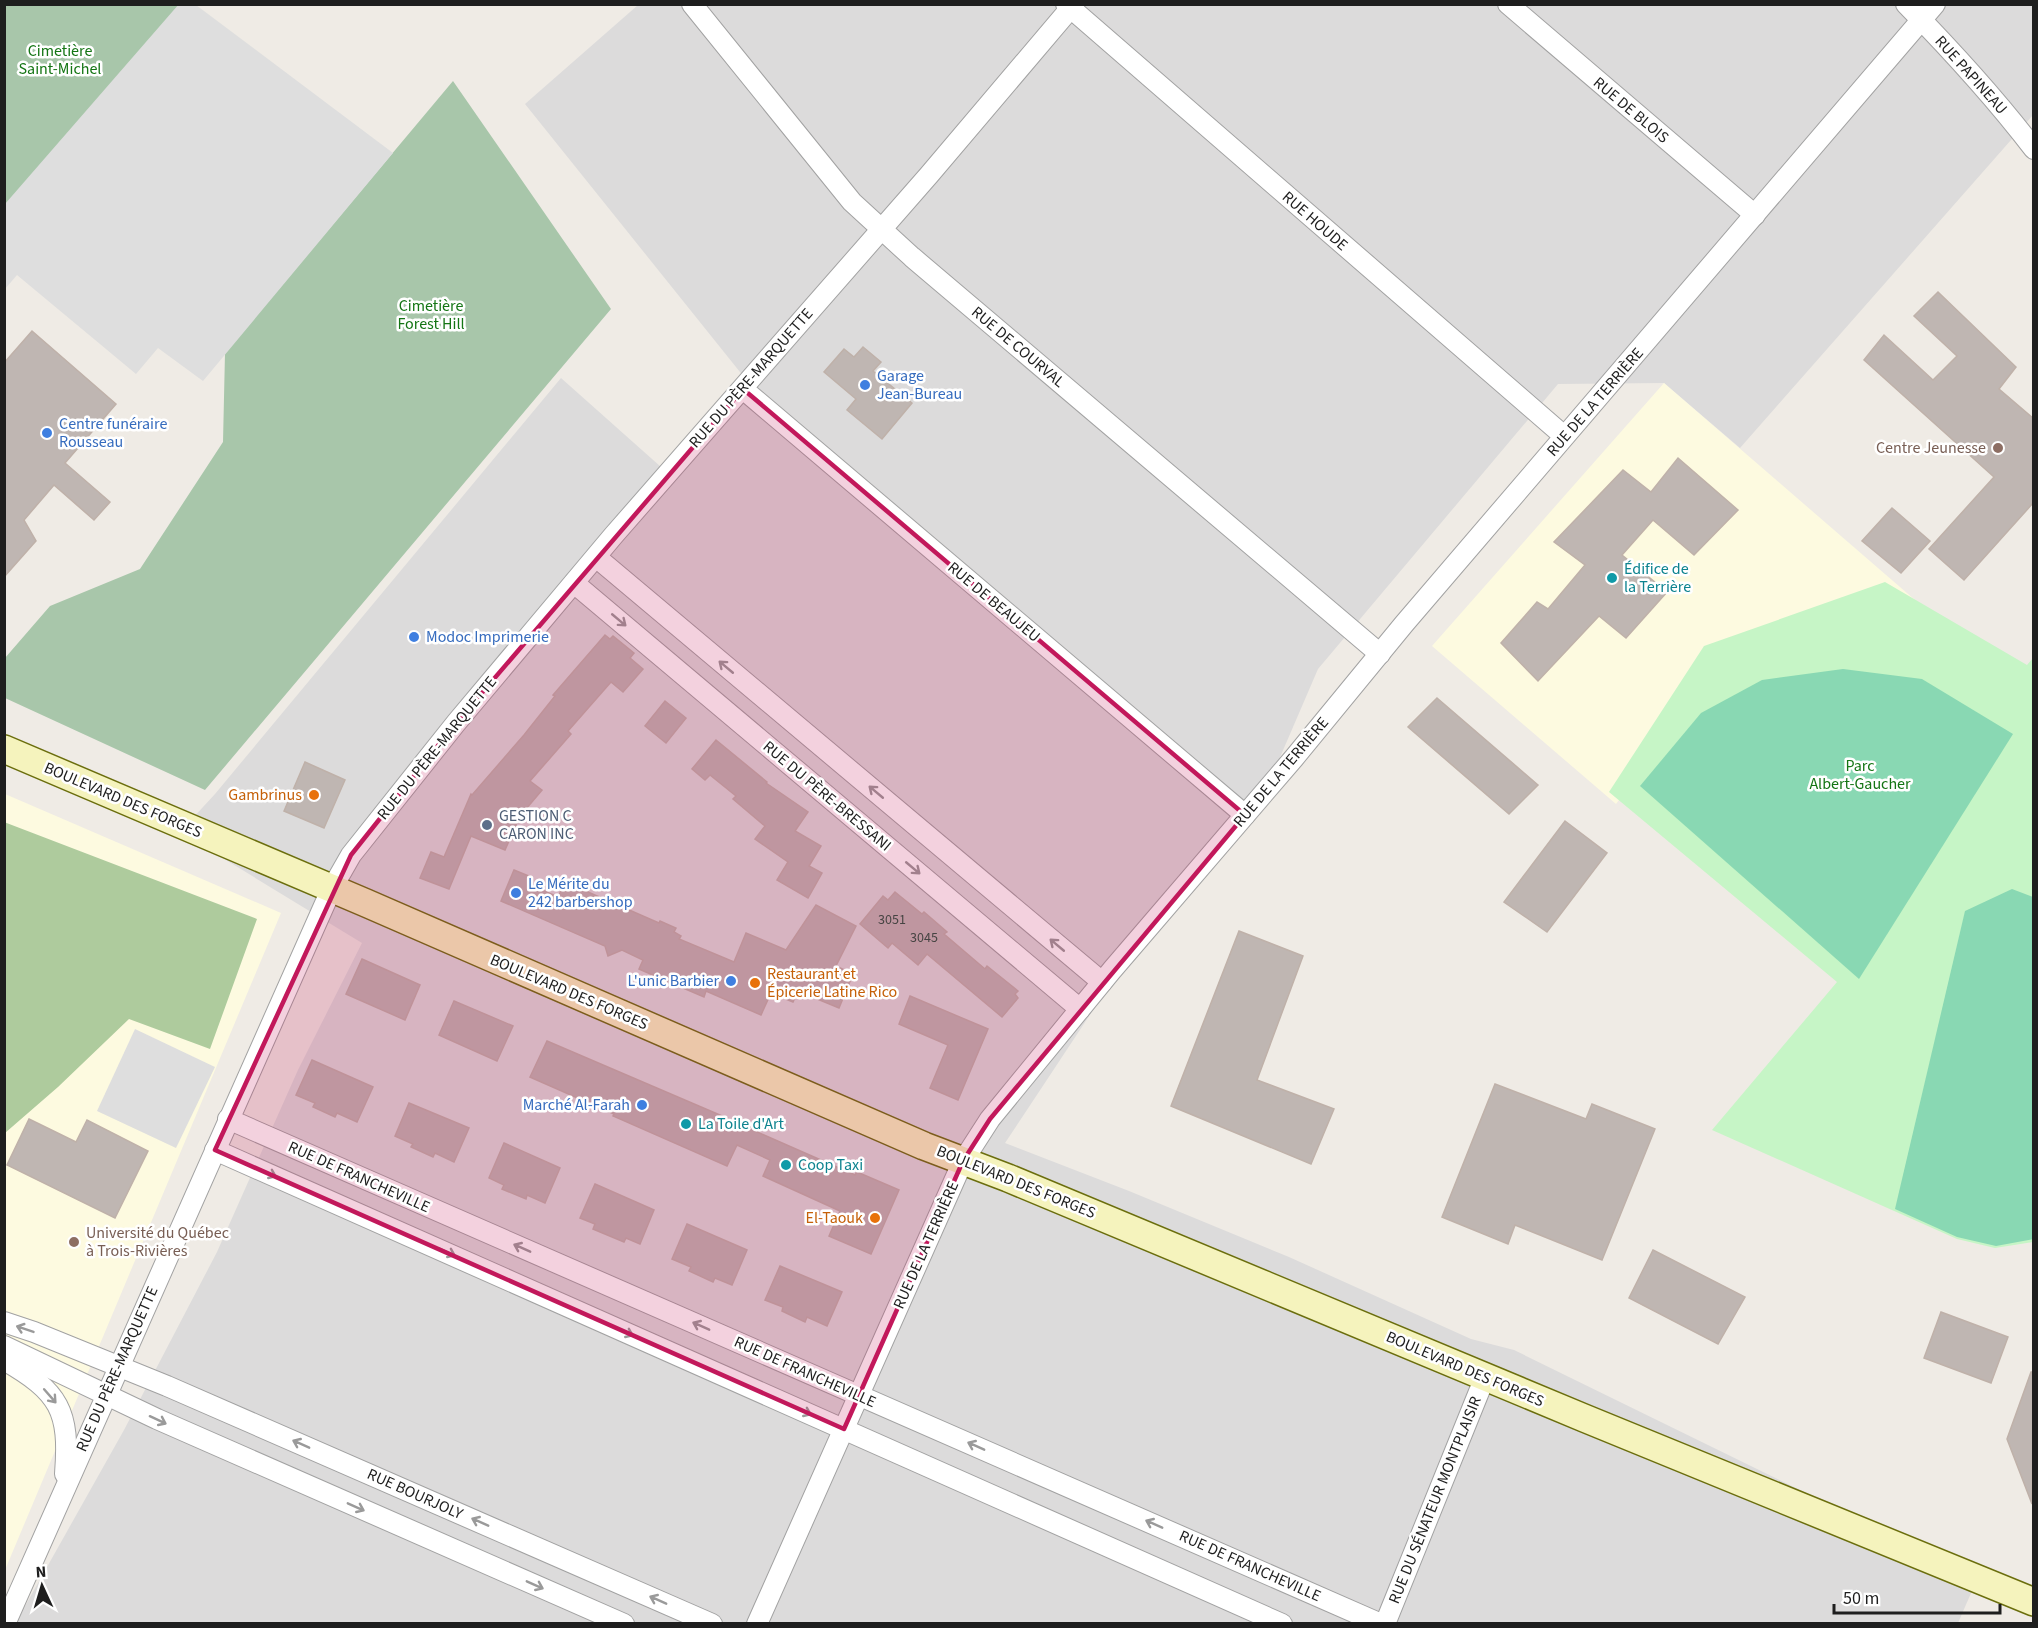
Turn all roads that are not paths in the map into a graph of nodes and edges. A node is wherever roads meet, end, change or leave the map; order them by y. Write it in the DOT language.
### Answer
graph roads {
  1 [pos="692,4"];
  2 [pos="1508,4"];
  3 [pos="1905,4"];
  4 [pos="1935,4"];
  5 [pos="1070,6"];
  6 [pos="1922,20"];
  7 [pos="2034,149"];
  8 [pos="1755,215"];
  9 [pos="882,229"];
  10 [pos="743,388"];
  11 [pos="1564,436"];
  12 [pos="596,557"];
  13 [pos="574,583"];
  14 [pos="1380,654"];
  15 [pos="4,749"];
  16 [pos="1245,815"];
  17 [pos="331,890"];
  18 [pos="1102,982"];
  19 [pos="1080,1009"];
  20 [pos="228,1119"];
  21 [pos="215,1150"];
  22 [pos="963,1161"];
  23 [pos="4,1322"];
  24 [pos="4,1347"];
  25 [pos="4,1360"];
  26 [pos="118,1366"];
  27 [pos="1485,1377"];
  28 [pos="106,1395"];
  29 [pos="859,1395"];
  30 [pos="844,1429"];
  31 [pos="64,1489"];
  32 [pos="2034,1602"];
  33 [pos="5,1623"];
  34 [pos="624,1623"];
  35 [pos="712,1623"];
  36 [pos="757,1623"];
  37 [pos="1282,1623"];
  38 [pos="1383,1623"];
  1 -- 9 [label="street, RUE DE COURVAL"];
  2 -- 8 [label="street, RUE DE BLOIS"];
  3 -- 6 [label="street, RUE PAPINEAU"];
  4 -- 6 [label="street, RUE DE LA TERRIÈRE"];
  5 -- 9 [label="street, RUE DU PÈRE-MARQUETTE"];
  5 -- 11 [label="street, RUE HOUDE"];
  6 -- 7 [label="street, RUE PAPINEAU"];
  6 -- 8 [label="street, RUE DE LA TERRIÈRE"];
  8 -- 11 [label="street, RUE DE LA TERRIÈRE"];
  9 -- 10 [label="street, RUE DU PÈRE-MARQUETTE"];
  9 -- 14 [label="street, RUE DE COURVAL"];
  10 -- 12 [label="street, RUE DU PÈRE-MARQUETTE"];
  10 -- 16 [label="street, RUE DE BEAUJEU"];
  11 -- 14 [label="street, RUE DE LA TERRIÈRE"];
  12 -- 13 [label="street, RUE DU PÈRE-MARQUETTE"];
  18 -- 12 [label="street, RUE DU PÈRE-BRESSANI, one-way"];
  13 -- 17 [label="street, RUE DU PÈRE-MARQUETTE"];
  13 -- 19 [label="street, RUE DU PÈRE-BRESSANI, one-way"];
  14 -- 16 [label="street, RUE DE LA TERRIÈRE"];
  15 -- 17 [label="main road, BOULEVARD DES FORGES"];
  16 -- 18 [label="street, RUE DE LA TERRIÈRE"];
  17 -- 20 [label="street, RUE DU PÈRE-MARQUETTE"];
  17 -- 22 [label="main road, BOULEVARD DES FORGES"];
  18 -- 19 [label="street, RUE DE LA TERRIÈRE"];
  19 -- 22 [label="street, RUE DE LA TERRIÈRE"];
  20 -- 21 [label="street, RUE DU PÈRE-MARQUETTE"];
  29 -- 20 [label="street, RUE DE FRANCHEVILLE, one-way"];
  21 -- 26 [label="street, RUE DU PÈRE-MARQUETTE"];
  21 -- 30 [label="street, RUE DE FRANCHEVILLE, one-way"];
  22 -- 27 [label="main road, BOULEVARD DES FORGES"];
  22 -- 29 [label="street, RUE DE LA TERRIÈRE"];
  26 -- 23 [label="street, RUE BOURJOLY, one-way"];
  24 -- 28 [label="street"];
  25 -- 31 [label="street, one-way"];
  26 -- 28 [label="street, RUE DU PÈRE-MARQUETTE"];
  35 -- 26 [label="street, RUE BOURJOLY, one-way"];
  27 -- 32 [label="main road, BOULEVARD DES FORGES"];
  27 -- 38 [label="street, RUE DU SÉNATEUR MONTPLAISIR"];
  28 -- 31 [label="street, RUE DU PÈRE-MARQUETTE"];
  28 -- 34 [label="street, one-way"];
  29 -- 30 [label="street, RUE DE LA TERRIÈRE"];
  38 -- 29 [label="street, RUE DE FRANCHEVILLE, one-way"];
  30 -- 36 [label="street, RUE DE LA TERRIÈRE"];
  30 -- 37 [label="street, RUE DE FRANCHEVILLE"];
  31 -- 33 [label="street, RUE DU PÈRE-MARQUETTE"];
}
